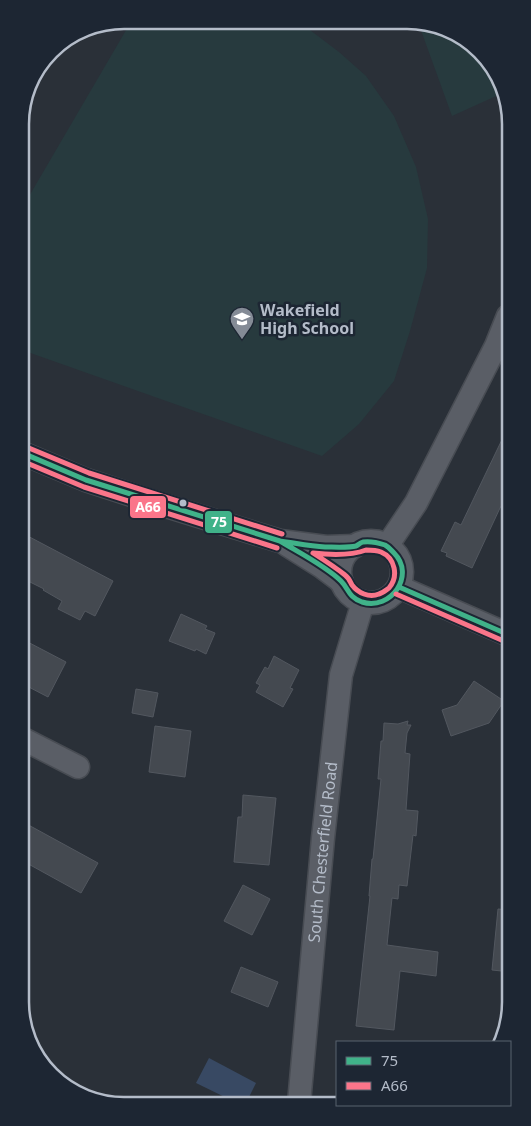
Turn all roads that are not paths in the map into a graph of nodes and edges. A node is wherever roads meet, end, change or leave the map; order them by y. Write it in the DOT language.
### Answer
graph roads {
  1 [pos="502,349"];
  2 [pos="29,455"];
  3 [pos="280,541"];
  4 [pos="355,546"];
  5 [pos="387,546"];
  6 [pos="342,582"];
  7 [pos="398,587"];
  8 [pos="363,602"];
  9 [pos="502,632"];
  10 [pos="29,741"];
  11 [pos="78,767"];
  12 [pos="300,1097"];
  1 -- 5 [label="street"];
  2 -- 3 [label="street"];
  3 -- 4 [label="street"];
  3 -- 6 [label="street"];
  4 -- 5 [label="street"];
  4 -- 6 [label="street"];
  5 -- 7 [label="street"];
  6 -- 8 [label="street"];
  7 -- 8 [label="street"];
  7 -- 9 [label="street"];
  8 -- 12 [label="street, South Chesterfield Road"];
  10 -- 11 [label="street"];
}
